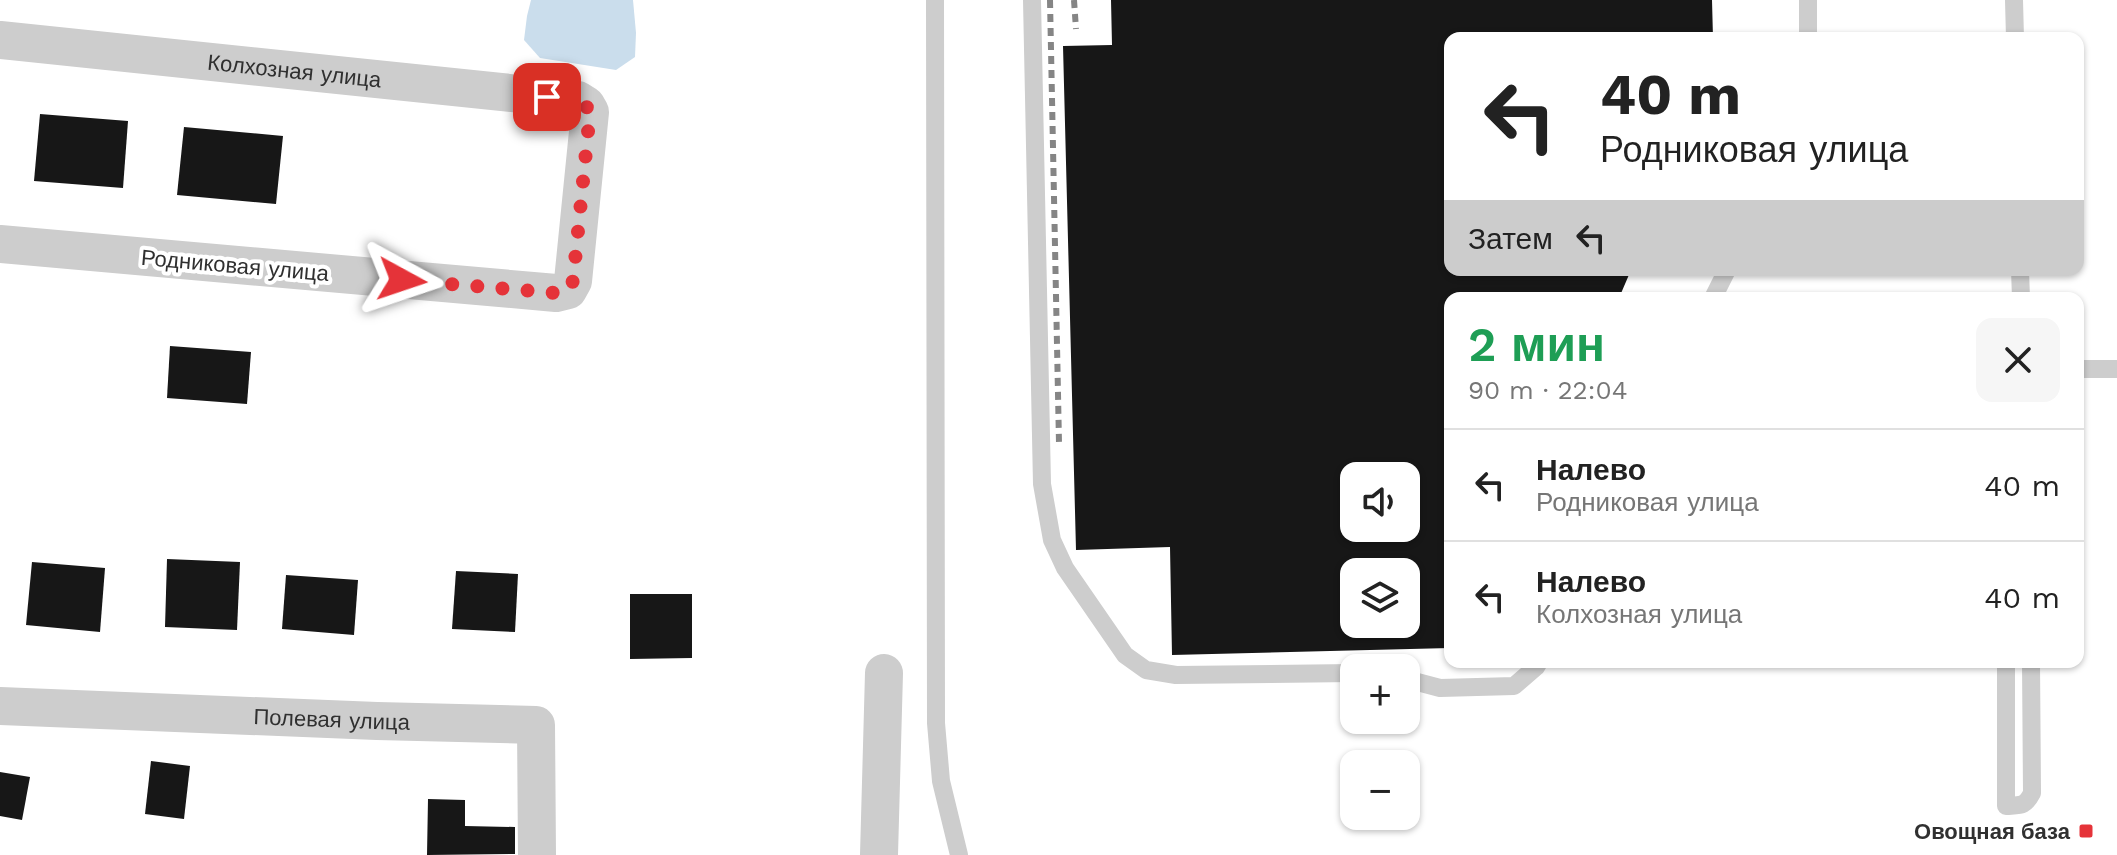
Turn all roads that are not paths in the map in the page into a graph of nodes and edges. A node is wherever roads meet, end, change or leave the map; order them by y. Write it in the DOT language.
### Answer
graph roads {
  1 [pos="935,0"];
  2 [pos="1032,0"];
  3 [pos="1808,0"];
  4 [pos="2014,0"];
  5 [pos="1808,32"];
  6 [pos="2015,32"];
  7 [pos="0,40"];
  8 [pos="586,105"];
  9 [pos="0,244"];
  10 [pos="2084,369"];
  11 [pos="2117,369"];
  12 [pos="1535,668"];
  13 [pos="2006,668"];
  14 [pos="2031,668"];
  15 [pos="884,673"];
  16 [pos="1340,673"];
  17 [pos="1420,683"];
  18 [pos="0,706"];
  19 [pos="537,855"];
  20 [pos="879,855"];
  21 [pos="959,855"];
  1 -- 21 [label="lane"];
  2 -- 16 [label="lane"];
  3 -- 5 [label="lane"];
  4 -- 6 [label="lane"];
  7 -- 8 [label="street, Колхозная улица"];
  8 -- 9 [label="street, Родниковая улица"];
  10 -- 11 [label="lane"];
  12 -- 17 [label="lane"];
  13 -- 14 [label="lane"];
  15 -- 20 [label="street"];
  18 -- 19 [label="street, Полевая улица"];
}
